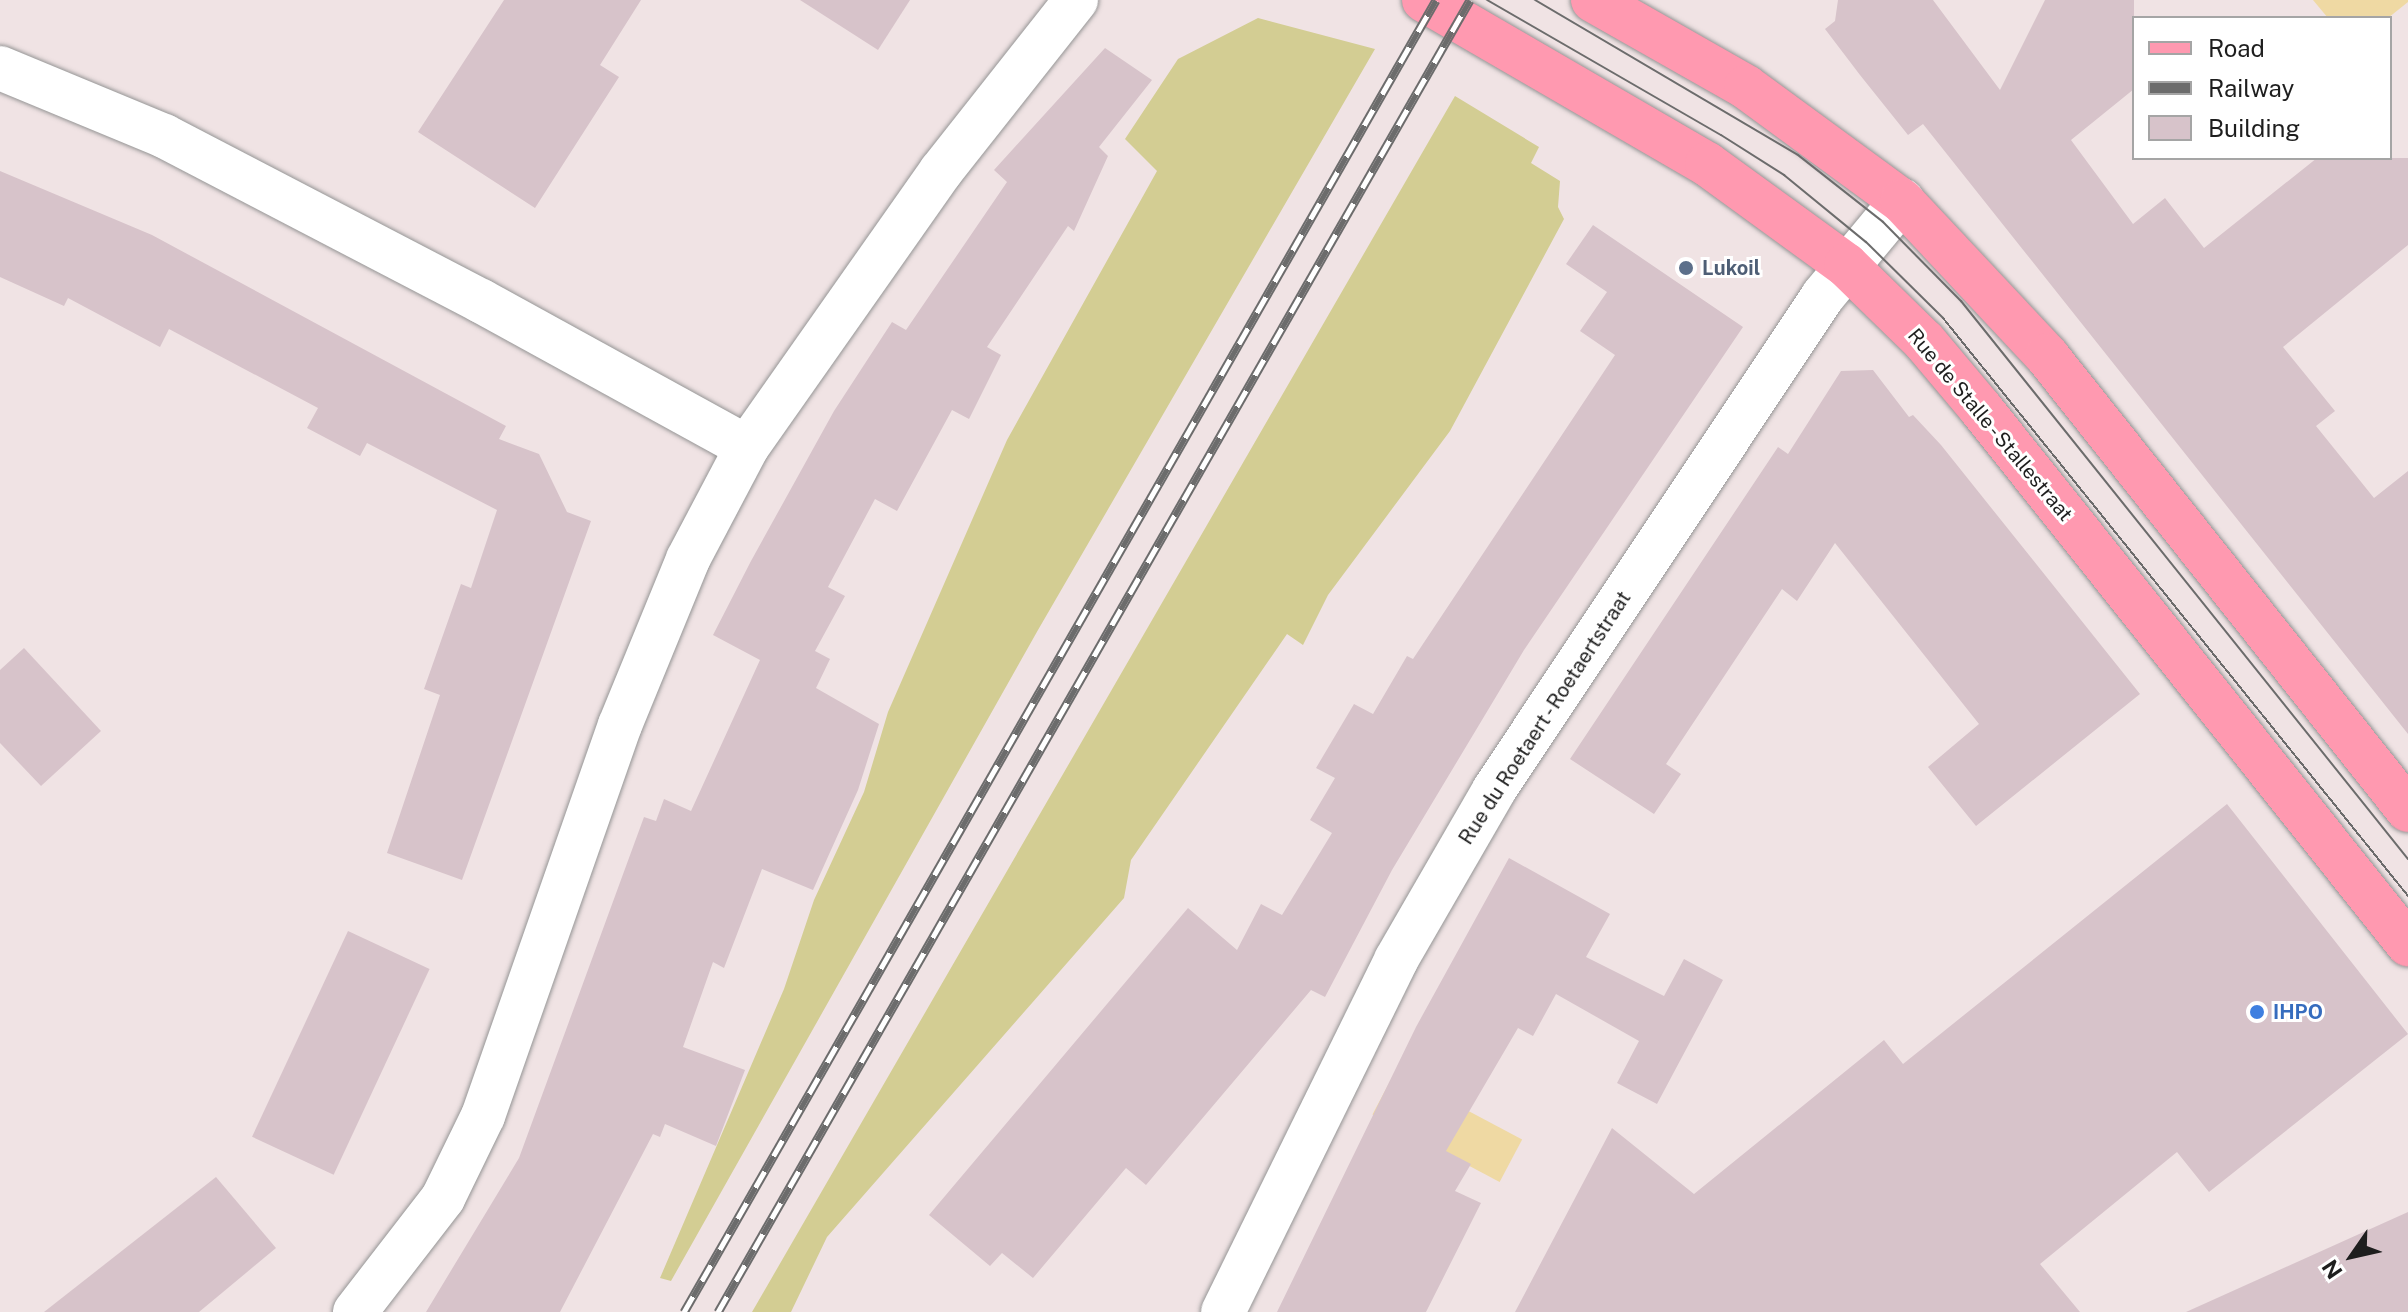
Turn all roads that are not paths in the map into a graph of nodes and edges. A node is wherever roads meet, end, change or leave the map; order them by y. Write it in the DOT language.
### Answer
graph roads {
  1 [pos="1076,0"];
  2 [pos="1424,0"];
  3 [pos="1593,0"];
  4 [pos="0,68"];
  5 [pos="1902,201"];
  6 [pos="1846,265"];
  7 [pos="747,447"];
  8 [pos="2408,810"];
  9 [pos="2408,944"];
  10 [pos="355,1312"];
  11 [pos="1223,1312"];
  1 -- 7 [label="street"];
  2 -- 6 [label="main road, Rue de Stalle - Stallestraat"];
  3 -- 5 [label="main road"];
  4 -- 7 [label="street"];
  5 -- 6 [label="street, Rue du Roetaert - Roetaertstraat"];
  5 -- 8 [label="main road"];
  6 -- 9 [label="main road, Rue de Stalle - Stallestraat"];
  6 -- 11 [label="street, Rue du Roetaert - Roetaertstraat"];
  7 -- 10 [label="street"];
}
